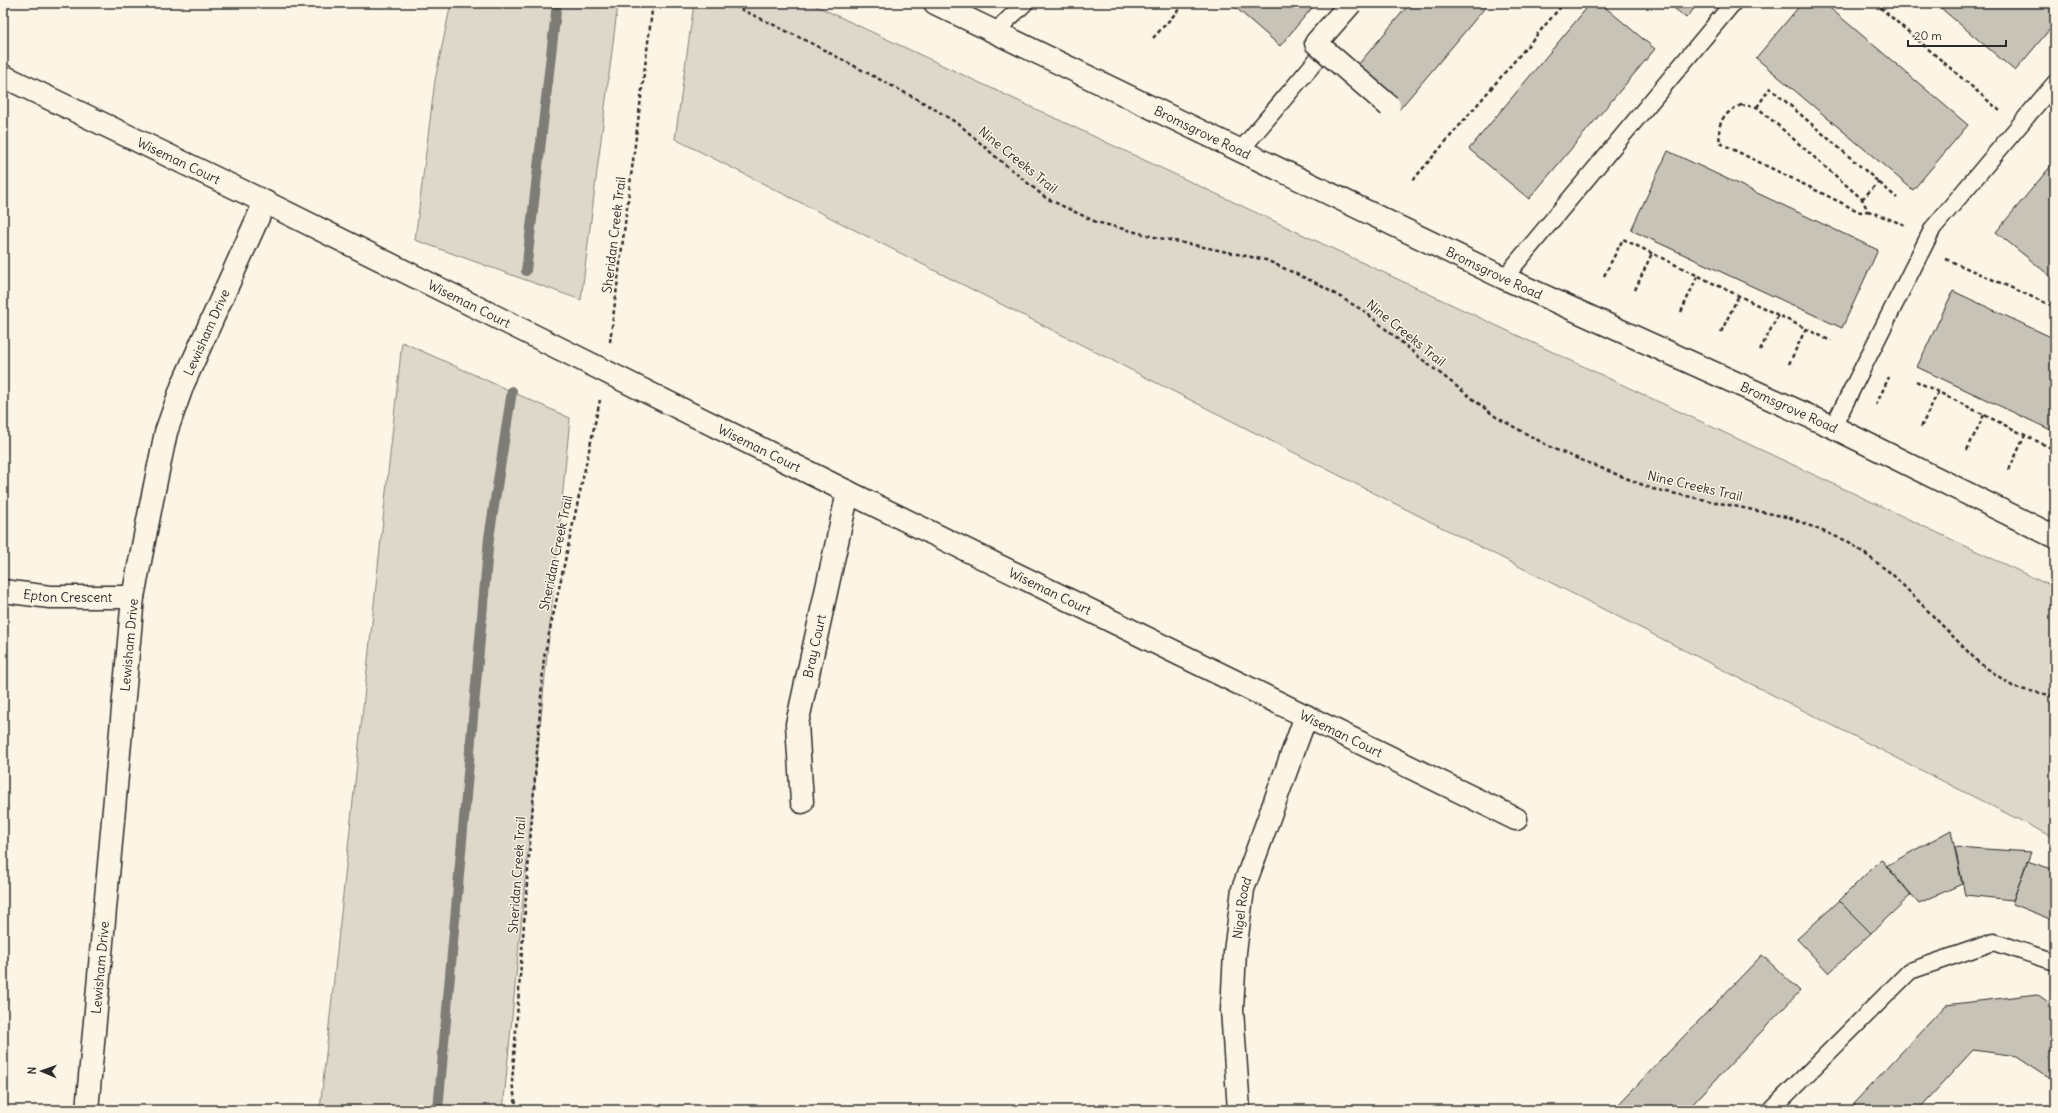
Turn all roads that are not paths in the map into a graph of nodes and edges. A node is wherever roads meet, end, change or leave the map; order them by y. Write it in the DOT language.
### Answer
graph roads {
  1 [pos="935,3"];
  2 [pos="1025,3"];
  3 [pos="1351,3"];
  4 [pos="1733,3"];
  5 [pos="995,32"];
  6 [pos="1320,56"];
  7 [pos="3,76"];
  8 [pos="2055,83"];
  9 [pos="1388,106"];
  10 [pos="1240,151"];
  11 [pos="266,202"];
  12 [pos="1504,278"];
  13 [pos="1833,427"];
  14 [pos="848,492"];
  15 [pos="2055,537"];
  16 [pos="3,591"];
  17 [pos="133,597"];
  18 [pos="1306,716"];
  19 [pos="802,802"];
  20 [pos="1516,819"];
  21 [pos="2055,962"];
  22 [pos="87,1110"];
  23 [pos="1239,1110"];
  24 [pos="1771,1110"];
  1 -- 5 [label="street, Bromsgrove Road"];
  2 -- 5 [label="lane"];
  3 -- 9 [label="street, bridge"];
  4 -- 12 [label="lane"];
  5 -- 10 [label="street, Bromsgrove Road"];
  6 -- 10 [label="lane"];
  7 -- 11 [label="street, Wiseman Court"];
  8 -- 13 [label="lane"];
  10 -- 12 [label="street, Bromsgrove Road"];
  11 -- 14 [label="street, Wiseman Court"];
  11 -- 17 [label="street, Lewisham Drive"];
  12 -- 13 [label="street, Bromsgrove Road"];
  13 -- 15 [label="street, Bromsgrove Road"];
  14 -- 18 [label="street, Wiseman Court"];
  14 -- 19 [label="street, Bray Court"];
  16 -- 17 [label="street, Epton Crescent"];
  17 -- 22 [label="street, Lewisham Drive"];
  18 -- 20 [label="street, Wiseman Court"];
  18 -- 23 [label="street, Nigel Road"];
  21 -- 24 [label="lane"];
}
